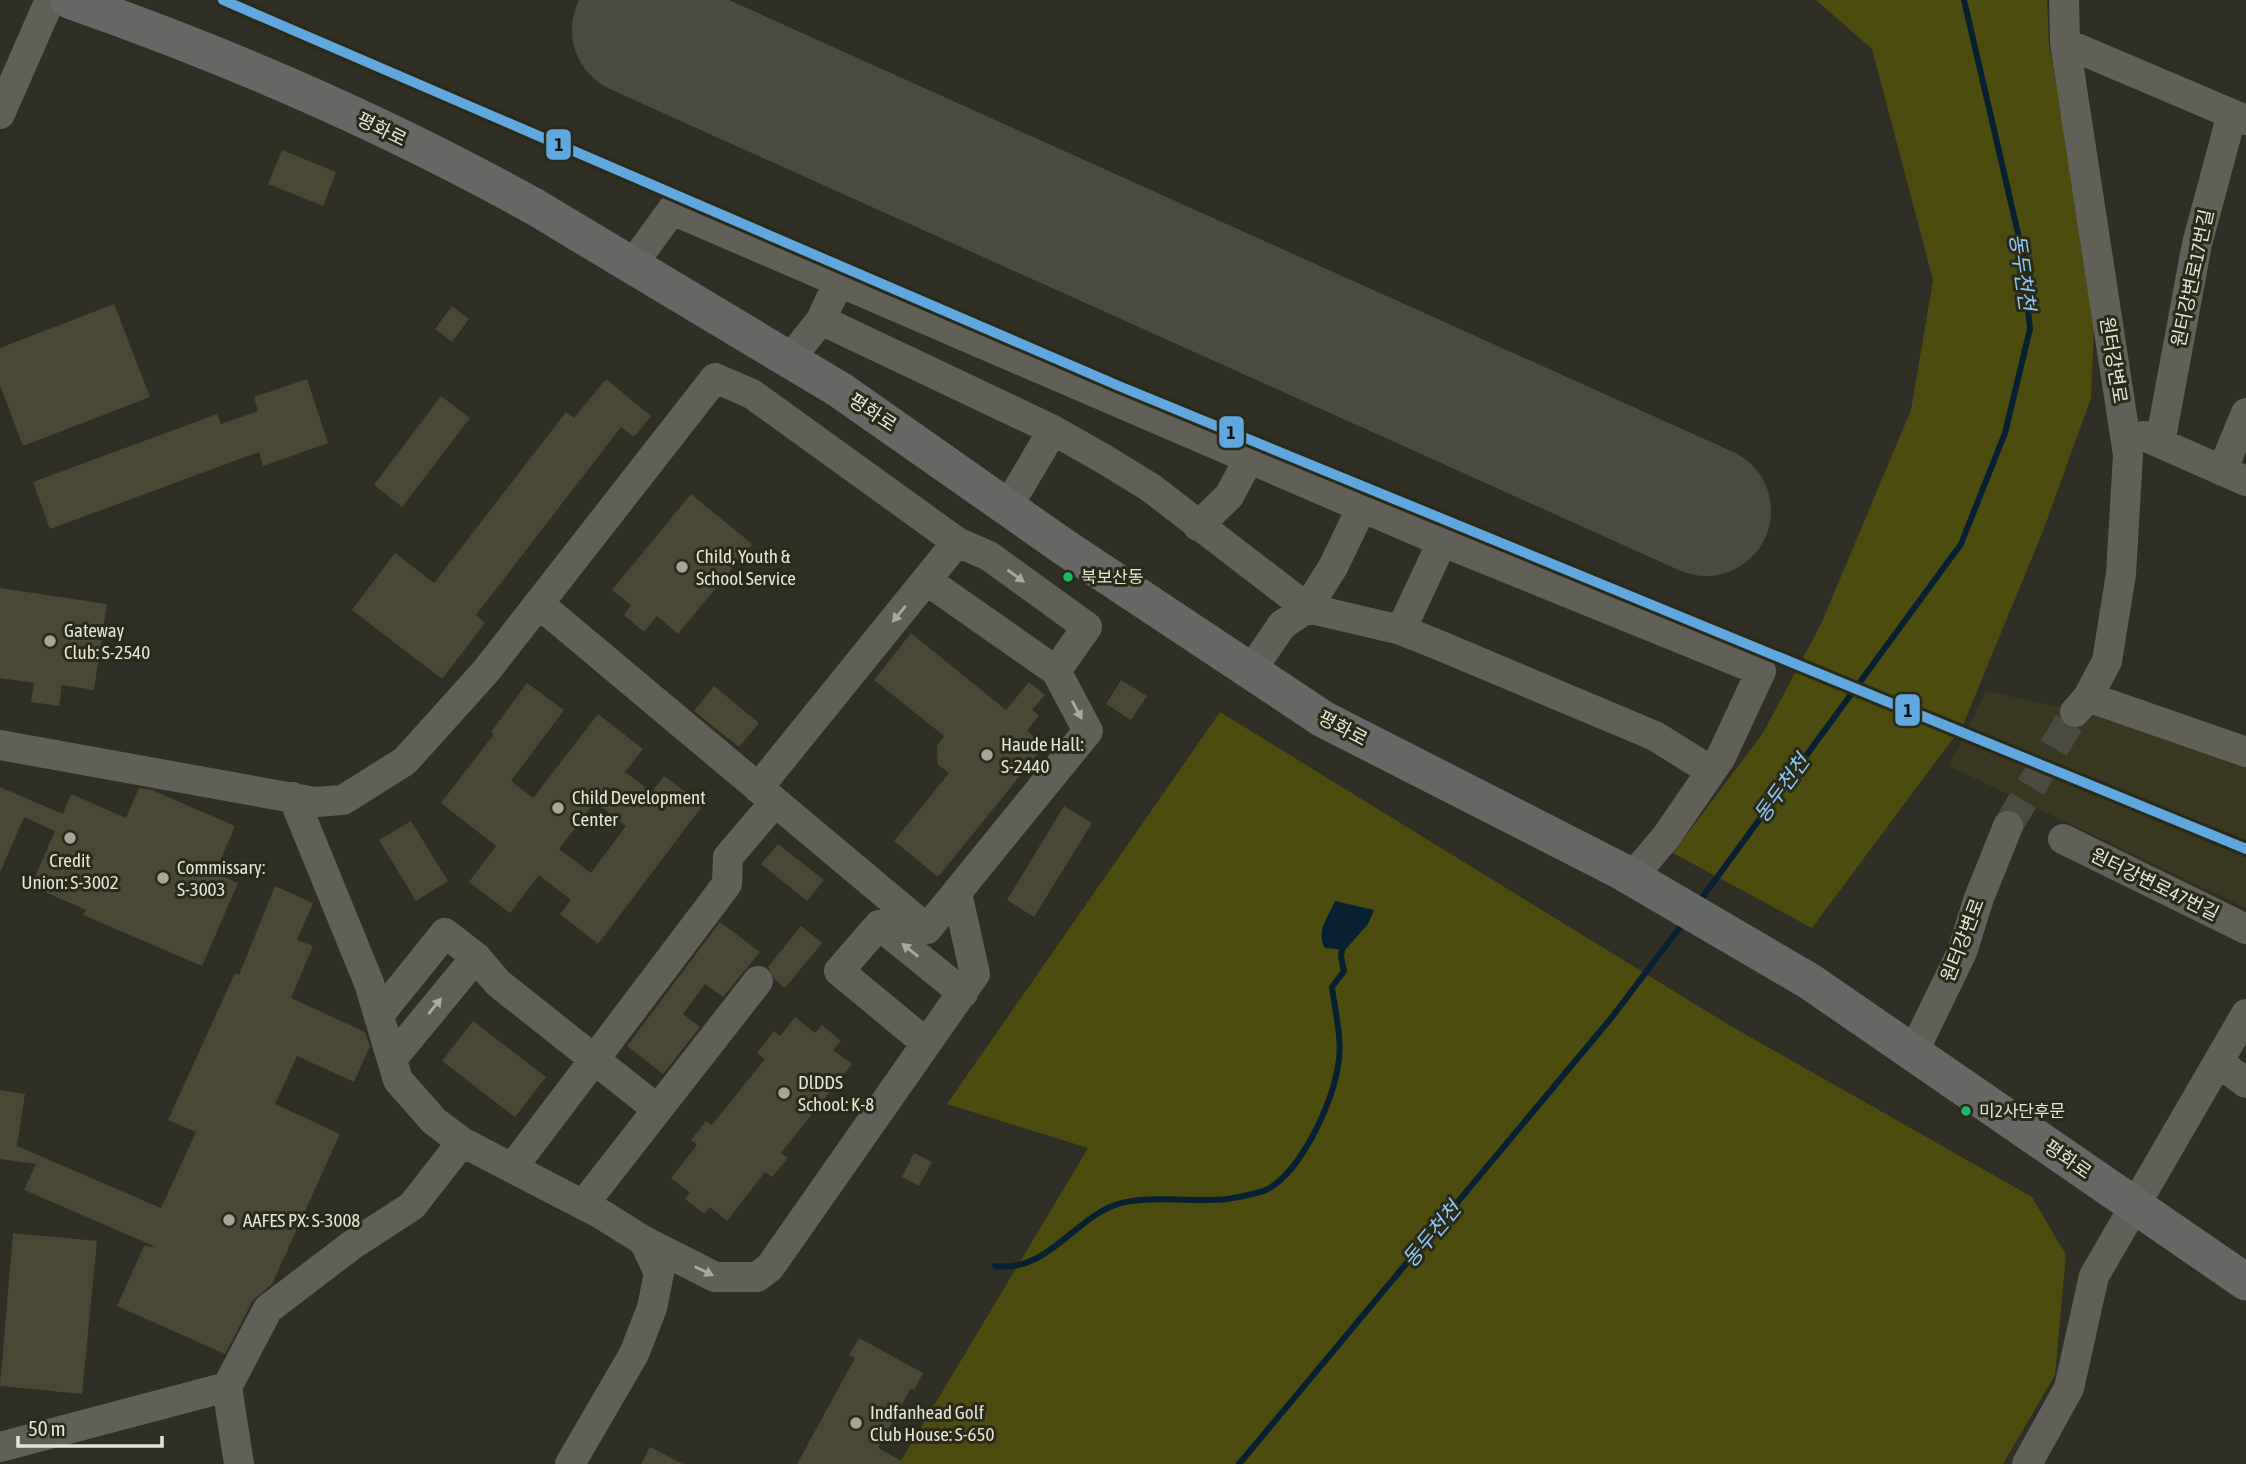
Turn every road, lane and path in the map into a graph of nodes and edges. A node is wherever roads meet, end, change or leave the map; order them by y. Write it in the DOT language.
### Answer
graph roads {
  1 [pos="50,0"];
  2 [pos="69,0"];
  3 [pos="2064,0"];
  4 [pos="2065,43"];
  5 [pos="0,114"];
  6 [pos="2239,117"];
  7 [pos="632,265"];
  8 [pos="839,281"];
  9 [pos="821,320"];
  10 [pos="789,360"];
  11 [pos="2246,413"];
  12 [pos="2124,428"];
  13 [pos="1054,430"];
  14 [pos="2160,443"];
  15 [pos="1250,457"];
  16 [pos="2234,476"];
  17 [pos="1008,506"];
  18 [pos="1362,507"];
  19 [pos="1198,526"];
  20 [pos="957,542"];
  21 [pos="1442,542"];
  22 [pos="926,580"];
  23 [pos="538,604"];
  24 [pos="1307,608"];
  25 [pos="1401,630"];
  26 [pos="1056,671"];
  27 [pos="1250,672"];
  28 [pos="0,745"];
  29 [pos="2246,752"];
  30 [pos="1711,771"];
  31 [pos="767,795"];
  32 [pos="293,797"];
  33 [pos="2008,826"];
  34 [pos="2063,839"];
  35 [pos="1638,880"];
  36 [pos="957,893"];
  37 [pos="2246,929"];
  38 [pos="476,957"];
  39 [pos="758,981"];
  40 [pos="962,993"];
  41 [pos="2246,1014"];
  42 [pos="379,1015"];
  43 [pos="926,1043"];
  44 [pos="1913,1053"];
  45 [pos="595,1058"];
  46 [pos="392,1059"];
  47 [pos="2220,1063"];
  48 [pos="2246,1083"];
  49 [pos="657,1109"];
  50 [pos="462,1142"];
  51 [pos="513,1167"];
  52 [pos="2133,1204"];
  53 [pos="583,1205"];
  54 [pos="644,1241"];
  55 [pos="2246,1282"];
  56 [pos="227,1387"];
  57 [pos="0,1447"];
  58 [pos="239,1464"];
  59 [pos="570,1464"];
  60 [pos="2026,1464"];
  1 -- 5 [label="street"];
  2 -- 7 [label="main road, 평화로"];
  3 -- 4 [label="street, 원터강변로"];
  4 -- 6 [label="street, 원터강변로17번길"];
  4 -- 12 [label="street, 원터강변로"];
  6 -- 14 [label="street, 원터강변로17번길"];
  7 -- 8 [label="street"];
  7 -- 10 [label="main road, 평화로"];
  8 -- 9 [label="street"];
  8 -- 15 [label="street"];
  9 -- 10 [label="street"];
  9 -- 13 [label="street"];
  10 -- 17 [label="main road, 평화로"];
  11 -- 16 [label="street"];
  12 -- 14 [label="street"];
  12 -- 29 [label="street, 원터강변로"];
  13 -- 17 [label="street"];
  13 -- 19 [label="street"];
  14 -- 16 [label="street"];
  15 -- 18 [label="street"];
  15 -- 19 [label="street"];
  17 -- 27 [label="main road, 평화로"];
  18 -- 21 [label="street"];
  18 -- 24 [label="street"];
  19 -- 24 [label="street"];
  20 -- 22 [label="street"];
  20 -- 23 [label="street"];
  20 -- 26 [label="street, one-way"];
  21 -- 25 [label="street"];
  21 -- 30 [label="street"];
  22 -- 26 [label="street"];
  22 -- 31 [label="street, one-way"];
  23 -- 31 [label="street"];
  23 -- 32 [label="street"];
  24 -- 25 [label="street"];
  24 -- 27 [label="street"];
  25 -- 30 [label="street"];
  26 -- 36 [label="street, one-way"];
  27 -- 35 [label="main road, 평화로"];
  28 -- 32 [label="street"];
  30 -- 35 [label="street"];
  31 -- 36 [label="street"];
  31 -- 45 [label="street"];
  32 -- 42 [label="street"];
  33 -- 44 [label="street, 원터강변로"];
  34 -- 37 [label="street, 원터강변로47번길"];
  35 -- 44 [label="main road, 평화로"];
  36 -- 40 [label="street"];
  38 -- 42 [label="street"];
  38 -- 45 [label="street"];
  46 -- 38 [label="street, one-way"];
  39 -- 49 [label="street"];
  40 -- 43 [label="street"];
  40 -- 43 [label="street, one-way"];
  41 -- 47 [label="street"];
  42 -- 46 [label="street"];
  54 -- 43 [label="street, one-way"];
  44 -- 52 [label="main road, 평화로"];
  45 -- 49 [label="street"];
  45 -- 51 [label="street"];
  46 -- 50 [label="street"];
  47 -- 48 [label="street"];
  47 -- 52 [label="street"];
  49 -- 53 [label="street"];
  50 -- 51 [label="street"];
  50 -- 56 [label="street"];
  51 -- 53 [label="street"];
  52 -- 55 [label="main road, 평화로"];
  52 -- 60 [label="street"];
  53 -- 54 [label="street"];
  54 -- 59 [label="street"];
  56 -- 57 [label="street"];
  56 -- 58 [label="street"];
}
